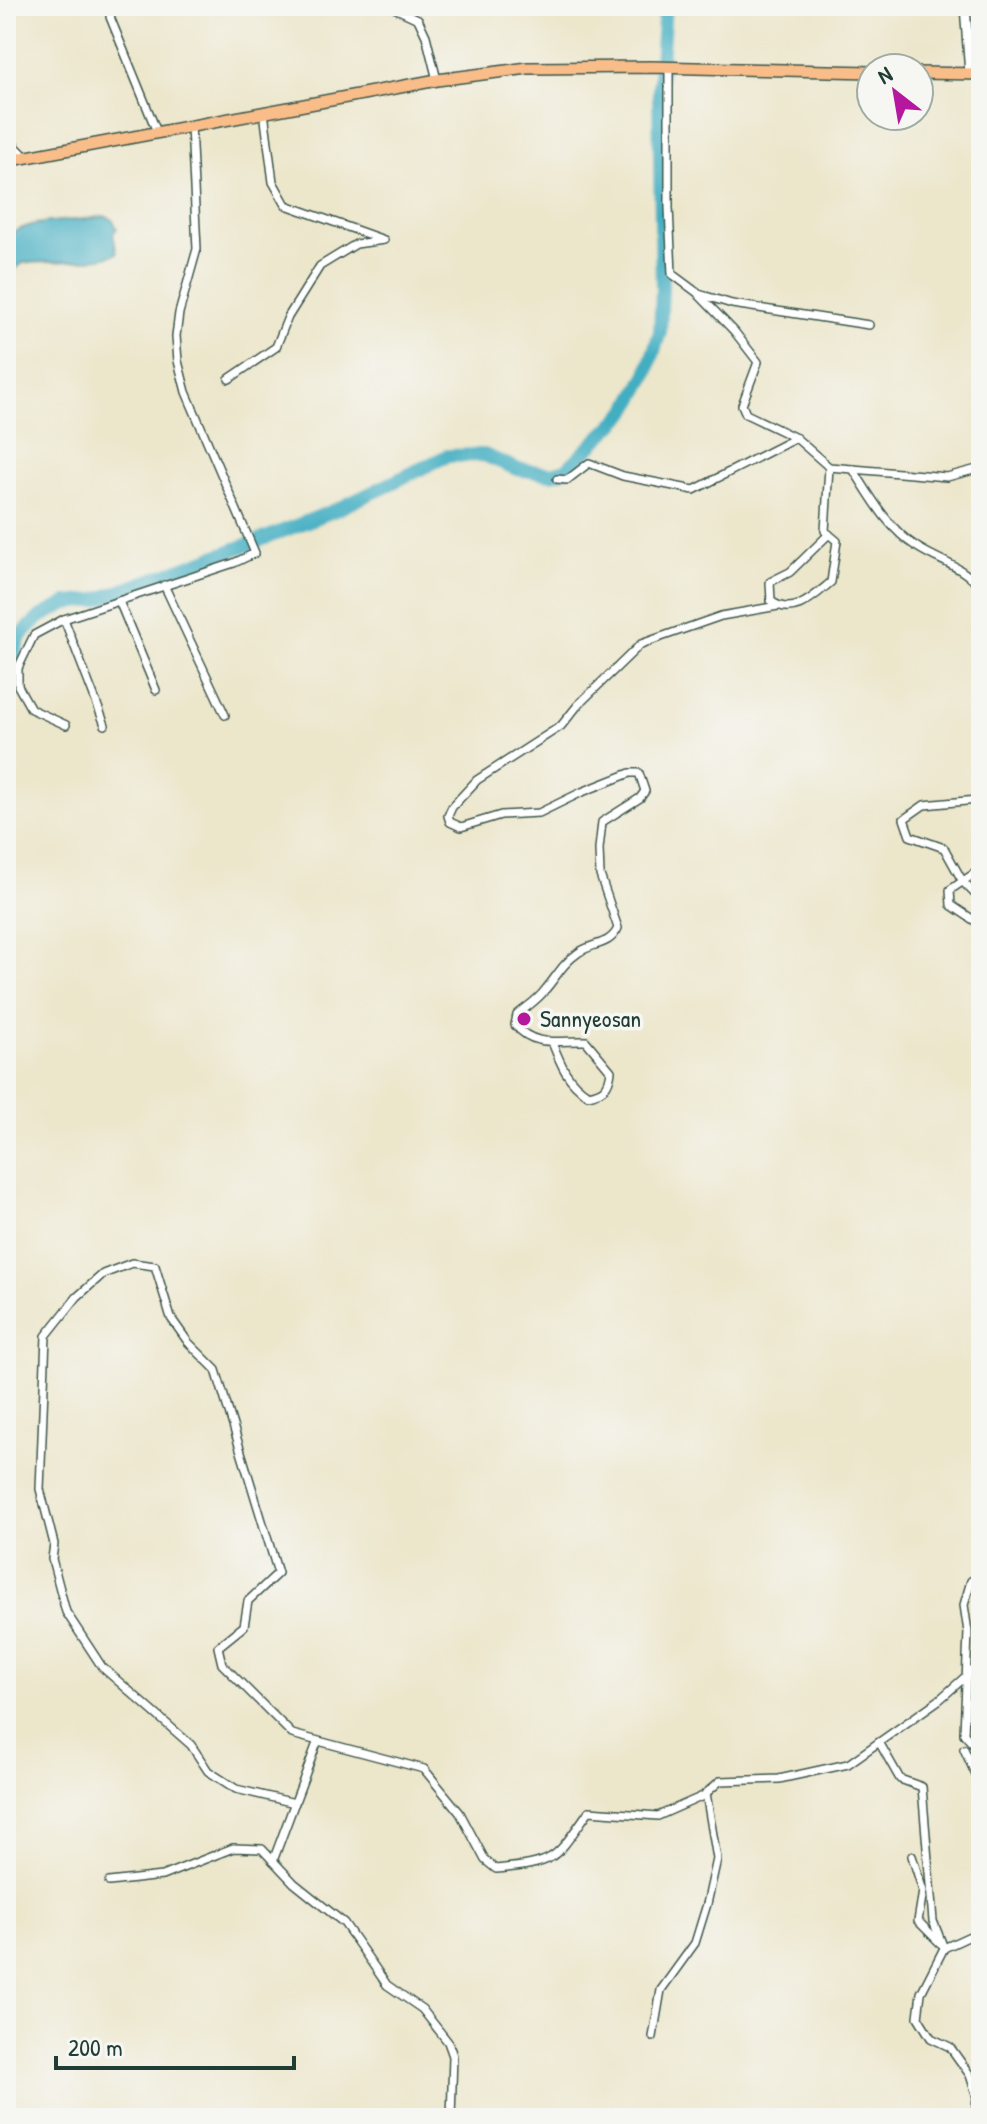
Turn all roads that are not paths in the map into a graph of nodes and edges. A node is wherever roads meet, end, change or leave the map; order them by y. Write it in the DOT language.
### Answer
graph roads {
  1 [pos="115,6"];
  2 [pos="390,6"];
  3 [pos="420,6"];
  4 [pos="965,6"];
  5 [pos="398,8"];
  6 [pos="413,17"];
  7 [pos="669,68"];
  8 [pos="855,72"];
  9 [pos="935,73"];
  10 [pos="976,74"];
  11 [pos="437,80"];
  12 [pos="264,112"];
  13 [pos="191,126"];
  14 [pos="157,132"];
  15 [pos="6,137"];
  16 [pos="26,157"];
  17 [pos="6,161"];
  18 [pos="699,294"];
  19 [pos="869,325"];
  20 [pos="229,379"];
  21 [pos="796,438"];
  22 [pos="829,467"];
  23 [pos="981,468"];
  24 [pos="853,469"];
  25 [pos="557,479"];
  26 [pos="829,534"];
  27 [pos="164,585"];
  28 [pos="981,588"];
  29 [pos="119,601"];
  30 [pos="778,606"];
  31 [pos="64,619"];
  32 [pos="13,672"];
  33 [pos="156,690"];
  34 [pos="225,715"];
  35 [pos="66,725"];
  36 [pos="105,725"];
  37 [pos="977,800"];
  38 [pos="981,869"];
  39 [pos="963,882"];
  40 [pos="981,900"];
  41 [pos="981,925"];
  42 [pos="552,1042"];
  43 [pos="981,1575"];
  44 [pos="981,1663"];
  45 [pos="967,1677"];
  46 [pos="879,1742"];
  47 [pos="317,1743"];
  48 [pos="964,1749"];
  49 [pos="981,1753"];
  50 [pos="981,1786"];
  51 [pos="706,1793"];
  52 [pos="295,1803"];
  53 [pos="912,1856"];
  54 [pos="273,1861"];
  55 [pos="109,1882"];
  56 [pos="981,1931"];
  57 [pos="944,1948"];
  58 [pos="653,2037"];
  59 [pos="451,2118"];
  60 [pos="975,2118"];
  1 -- 14 [label="street"];
  2 -- 5 [label="street"];
  3 -- 6 [label="street"];
  4 -- 10 [label="street"];
  5 -- 6 [label="street"];
  6 -- 11 [label="street"];
  7 -- 8 [label="main road"];
  7 -- 11 [label="main road"];
  7 -- 18 [label="street"];
  9 -- 10 [label="main road"];
  11 -- 12 [label="main road"];
  12 -- 13 [label="main road"];
  12 -- 20 [label="street"];
  13 -- 14 [label="main road"];
  13 -- 27 [label="street"];
  14 -- 16 [label="main road"];
  15 -- 16 [label="street"];
  16 -- 17 [label="main road"];
  18 -- 19 [label="street"];
  18 -- 21 [label="street"];
  21 -- 22 [label="street"];
  21 -- 25 [label="street"];
  22 -- 24 [label="street"];
  22 -- 26 [label="street"];
  23 -- 24 [label="street"];
  24 -- 28 [label="street"];
  26 -- 30 [label="street"];
  26 -- 30 [label="street"];
  27 -- 29 [label="street"];
  27 -- 34 [label="street"];
  29 -- 31 [label="street"];
  29 -- 33 [label="street"];
  30 -- 42 [label="street"];
  31 -- 32 [label="street"];
  31 -- 36 [label="street"];
  32 -- 35 [label="street"];
  37 -- 39 [label="street"];
  38 -- 39 [label="street"];
  39 -- 40 [label="street"];
  39 -- 41 [label="street"];
  42 -- 42 [label="street"];
  43 -- 45 [label="street"];
  44 -- 45 [label="street"];
  45 -- 46 [label="street"];
  45 -- 49 [label="street"];
  46 -- 51 [label="street"];
  46 -- 57 [label="street"];
  47 -- 51 [label="street"];
  47 -- 52 [label="street"];
  47 -- 52 [label="street"];
  48 -- 50 [label="street"];
  51 -- 58 [label="street"];
  52 -- 54 [label="street"];
  53 -- 57 [label="street"];
  54 -- 55 [label="street"];
  54 -- 59 [label="street"];
  56 -- 57 [label="street"];
  57 -- 60 [label="street"];
}
